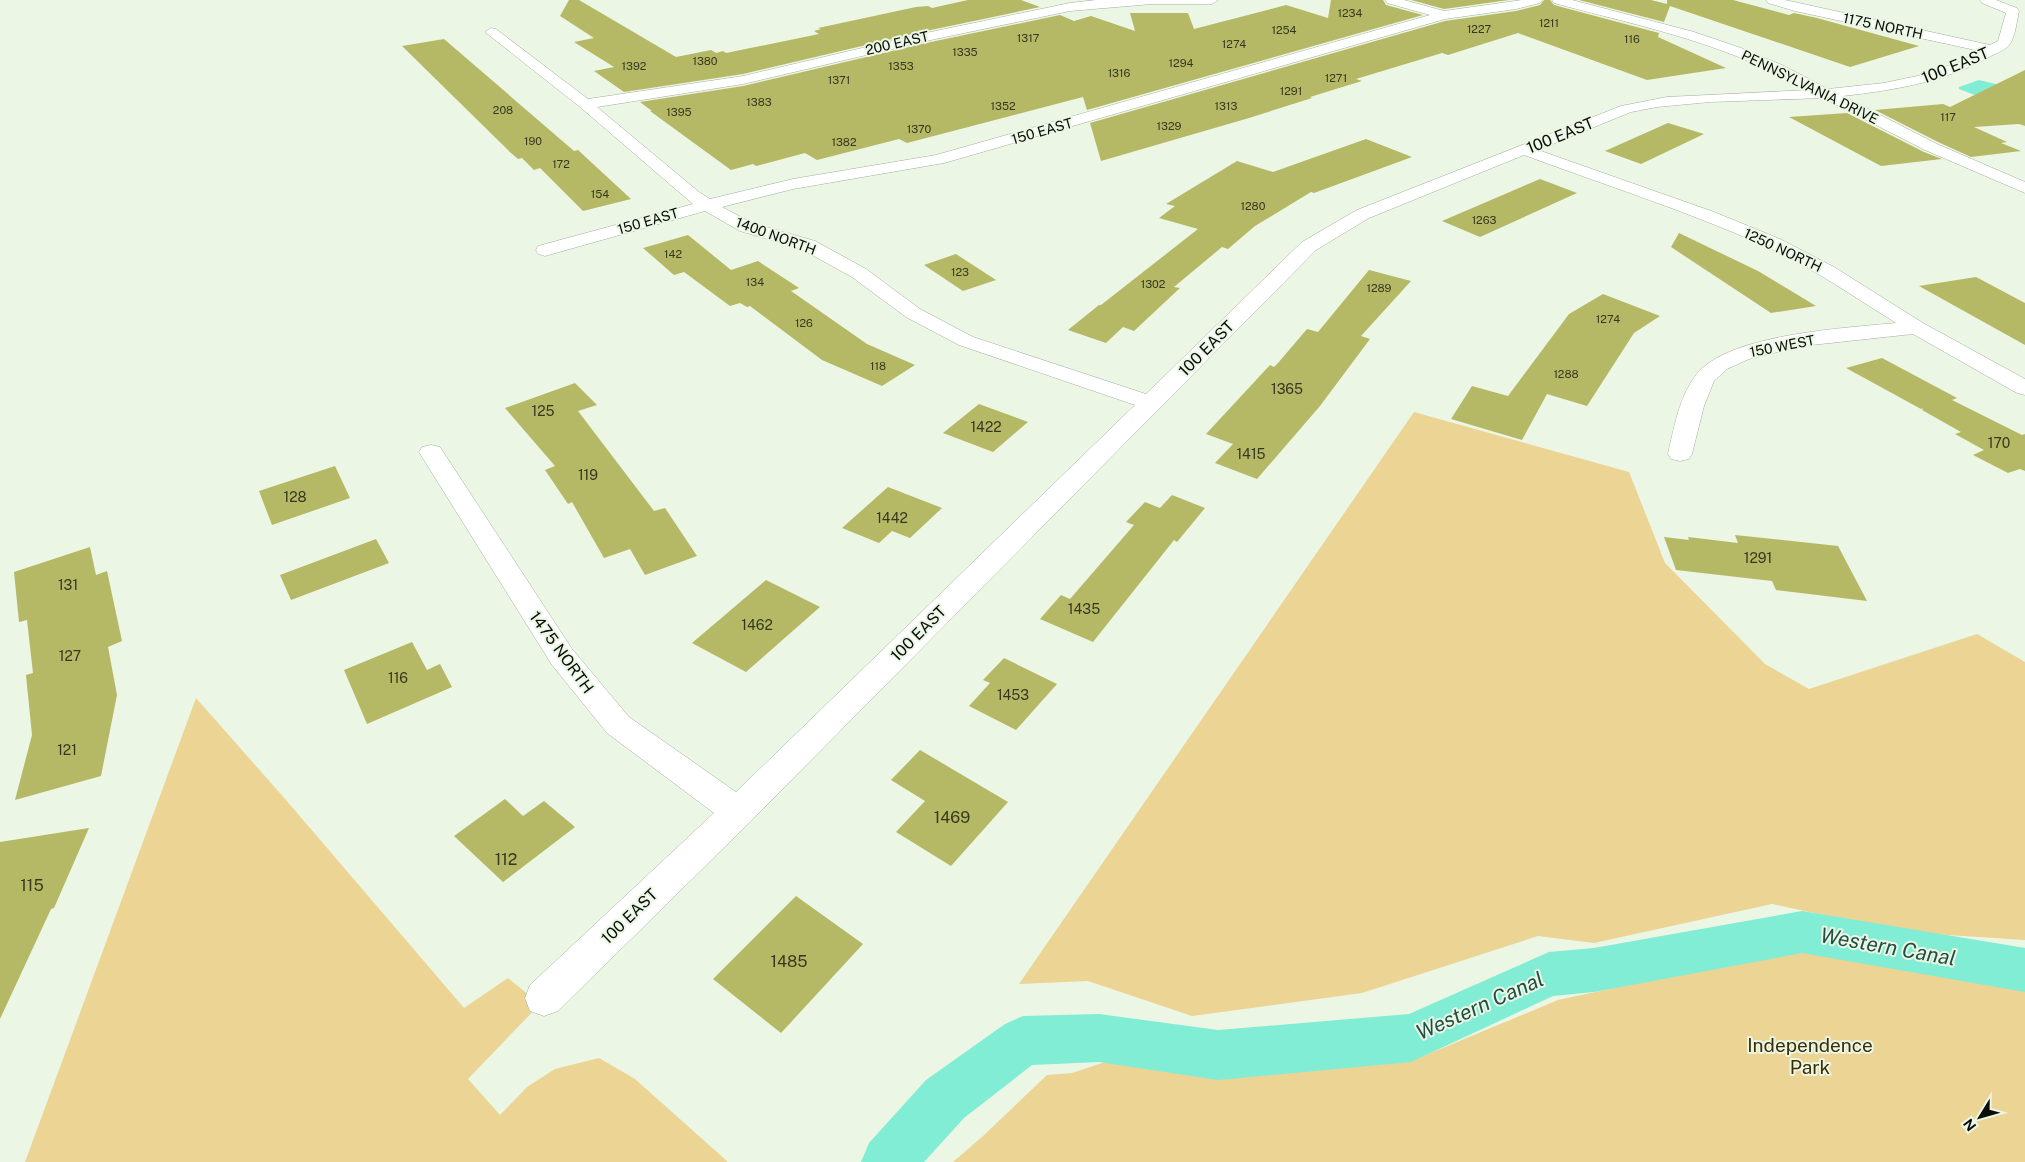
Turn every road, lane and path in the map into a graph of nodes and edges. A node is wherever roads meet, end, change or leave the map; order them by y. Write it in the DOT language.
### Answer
graph roads {
  1 [pos="1056,0"];
  2 [pos="1212,0"];
  3 [pos="1391,0"];
  4 [pos="1536,0"];
  5 [pos="1558,0"];
  6 [pos="1772,0"];
  7 [pos="1993,2"];
  8 [pos="1070,7"];
  9 [pos="1444,15"];
  10 [pos="491,32"];
  11 [pos="1994,50"];
  12 [pos="1827,93"];
  13 [pos="584,104"];
  14 [pos="1524,150"];
  15 [pos="2025,188"];
  16 [pos="707,205"];
  17 [pos="545,250"];
  18 [pos="1916,327"];
  19 [pos="2025,388"];
  20 [pos="1150,403"];
  21 [pos="431,452"];
  22 [pos="1680,454"];
  23 [pos="738,812"];
  24 [pos="544,998"];
  1 -- 8 [label="street"];
  2 -- 8 [label="street, 200 EAST"];
  3 -- 9 [label="street"];
  4 -- 9 [label="street, 150 EAST"];
  5 -- 12 [label="street, PENNSYLVANIA DRIVE"];
  6 -- 11 [label="street, 1175 NORTH"];
  7 -- 11 [label="street, 100 EAST"];
  8 -- 13 [label="street, 200 EAST"];
  9 -- 16 [label="street, 150 EAST"];
  10 -- 13 [label="street, 1400 NORTH"];
  11 -- 12 [label="street, 100 EAST"];
  12 -- 14 [label="street, 100 EAST"];
  12 -- 15 [label="street, PENNSYLVANIA DRIVE"];
  13 -- 16 [label="street, 1400 NORTH"];
  14 -- 18 [label="street, 1250 NORTH"];
  14 -- 20 [label="street, 100 EAST"];
  16 -- 17 [label="street, 150 EAST"];
  16 -- 20 [label="street, 1400 NORTH"];
  18 -- 19 [label="street, 1250 NORTH"];
  18 -- 22 [label="street, 150 WEST"];
  20 -- 23 [label="street, 100 EAST"];
  21 -- 23 [label="street, 1475 NORTH"];
  23 -- 24 [label="street, 100 EAST"];
}
